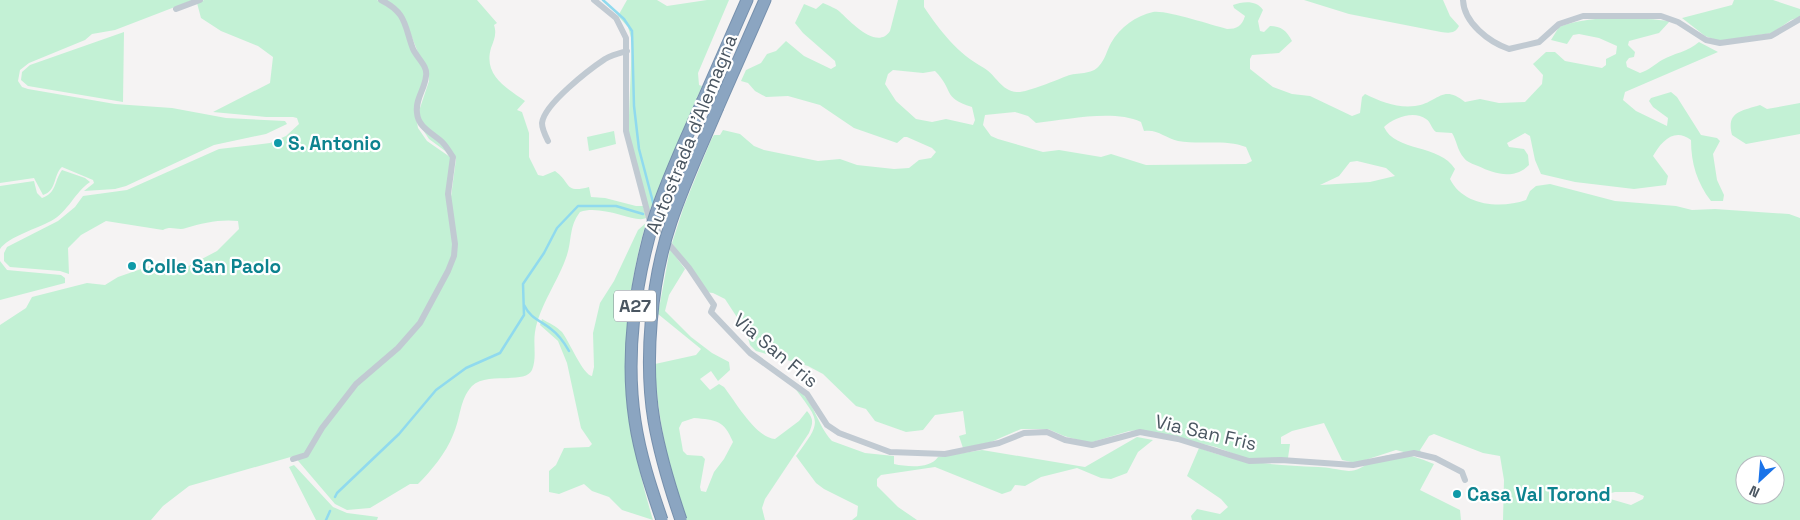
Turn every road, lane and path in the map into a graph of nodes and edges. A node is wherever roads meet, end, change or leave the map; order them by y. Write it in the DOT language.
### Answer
graph roads {
  1 [pos="200,0"];
  2 [pos="381,0"];
  3 [pos="594,0"];
  4 [pos="747,0"];
  5 [pos="765,0"];
  6 [pos="1463,0"];
  7 [pos="176,9"];
  8 [pos="1800,20"];
  9 [pos="627,51"];
  10 [pos="548,141"];
  11 [pos="293,459"];
  12 [pos="1465,480"];
  13 [pos="662,520"];
  14 [pos="681,520"];
  1 -- 7 [label="street"];
  2 -- 11 [label="street"];
  3 -- 9 [label="street, Via San Fris"];
  4 -- 13 [label="highway, Autostrada d'Alemagna / A27, bridge"];
  5 -- 14 [label="highway, Autostrada d'Alemagna / A27, bridge"];
  6 -- 8 [label="street"];
  9 -- 10 [label="street"];
  9 -- 12 [label="street, Via San Fris"];
}
